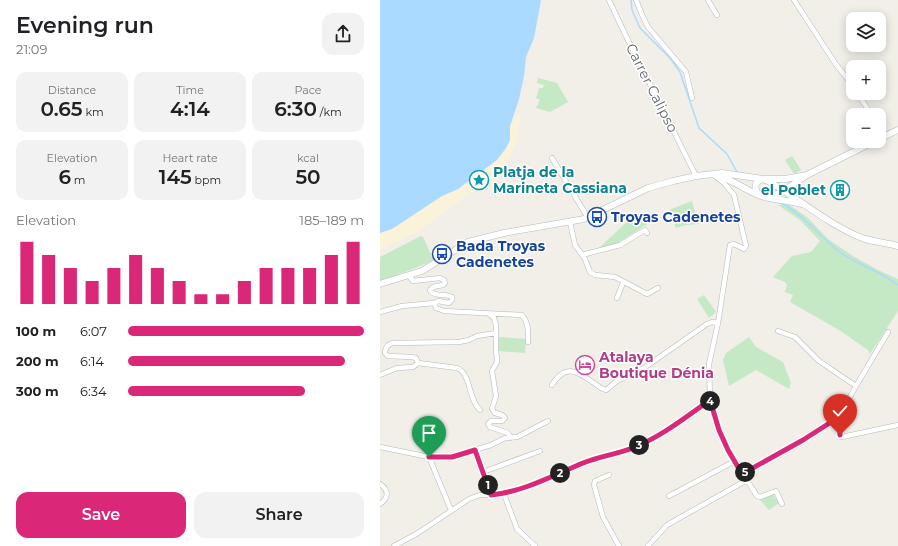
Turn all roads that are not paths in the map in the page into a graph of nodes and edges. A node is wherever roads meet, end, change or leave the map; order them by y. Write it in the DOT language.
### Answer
graph roads {
  1 [pos="609,0"];
  2 [pos="636,0"];
  3 [pos="708,0"];
  4 [pos="794,0"];
  5 [pos="718,15"];
  6 [pos="846,77"];
  7 [pos="692,98"];
  8 [pos="898,130"];
  9 [pos="886,136"];
  10 [pos="861,148"];
  11 [pos="552,158"];
  12 [pos="709,174"];
  13 [pos="807,175"];
  14 [pos="696,176"];
  15 [pos="763,179"];
  16 [pos="770,182"];
  17 [pos="785,190"];
  18 [pos="765,196"];
  19 [pos="806,206"];
  20 [pos="588,218"];
  21 [pos="570,222"];
  22 [pos="647,233"];
  23 [pos="898,246"];
  24 [pos="582,255"];
  25 [pos="409,276"];
  26 [pos="623,283"];
  27 [pos="380,284"];
  28 [pos="658,288"];
  29 [pos="617,298"];
  30 [pos="434,303"];
  31 [pos="380,312"];
  32 [pos="489,314"];
  33 [pos="718,323"];
  34 [pos="778,331"];
  35 [pos="888,332"];
  36 [pos="496,333"];
  37 [pos="528,342"];
  38 [pos="418,363"];
  39 [pos="380,375"];
  40 [pos="552,385"];
  41 [pos="856,386"];
  42 [pos="710,400"];
  43 [pos="480,410"];
  44 [pos="839,417"];
  45 [pos="548,421"];
  46 [pos="898,425"];
  47 [pos="511,438"];
  48 [pos="380,447"];
  49 [pos="475,450"];
  50 [pos="540,451"];
  51 [pos="429,457"];
  52 [pos="735,461"];
  53 [pos="483,472"];
  54 [pos="742,474"];
  55 [pos="609,476"];
  56 [pos="747,480"];
  57 [pos="380,484"];
  58 [pos="504,494"];
  59 [pos="491,495"];
  60 [pos="669,496"];
  61 [pos="380,504"];
  62 [pos="782,504"];
  63 [pos="450,510"];
  64 [pos="394,546"];
  65 [pos="535,546"];
  66 [pos="619,546"];
  67 [pos="648,546"];
  1 -- 14 [label="street, Carrer Calipso"];
  2 -- 7 [label="street"];
  3 -- 5 [label="street"];
  4 -- 6 [label="street"];
  8 -- 9 [label="street"];
  10 -- 13 [label="street"];
  11 -- 20 [label="street"];
  12 -- 14 [label="street"];
  12 -- 15 [label="street"];
  12 -- 18 [label="street"];
  12 -- 33 [label="street"];
  13 -- 15 [label="street"];
  13 -- 17 [label="street"];
  14 -- 20 [label="street"];
  15 -- 16 [label="street"];
  15 -- 18 [label="street"];
  16 -- 17 [label="street"];
  16 -- 18 [label="street"];
  17 -- 18 [label="street"];
  17 -- 19 [label="street"];
  18 -- 19 [label="street"];
  19 -- 23 [label="street"];
  20 -- 21 [label="street"];
  21 -- 24 [label="street"];
  21 -- 25 [label="street"];
  22 -- 24 [label="street"];
  24 -- 26 [label="street"];
  25 -- 27 [label="street"];
  25 -- 30 [label="street"];
  26 -- 28 [label="street"];
  26 -- 29 [label="street"];
  30 -- 31 [label="street"];
  30 -- 32 [label="street"];
  32 -- 36 [label="street"];
  32 -- 37 [label="street"];
  33 -- 40 [label="street"];
  33 -- 42 [label="street"];
  34 -- 41 [label="street"];
  35 -- 41 [label="street"];
  36 -- 38 [label="street"];
  36 -- 47 [label="street"];
  38 -- 39 [label="street"];
  38 -- 43 [label="street"];
  41 -- 44 [label="street"];
  42 -- 52 [label="street"];
  42 -- 58 [label="street"];
  44 -- 46 [label="street"];
  44 -- 54 [label="street"];
  45 -- 47 [label="street"];
  47 -- 49 [label="street"];
  48 -- 51 [label="street"];
  49 -- 51 [label="street"];
  49 -- 53 [label="street"];
  50 -- 53 [label="street"];
  51 -- 63 [label="street"];
  52 -- 54 [label="street"];
  52 -- 60 [label="street"];
  53 -- 59 [label="street"];
  54 -- 56 [label="street"];
  55 -- 66 [label="street"];
  56 -- 62 [label="street"];
  56 -- 67 [label="street"];
  57 -- 61 [label="street"];
  58 -- 59 [label="street"];
  58 -- 65 [label="street"];
  59 -- 63 [label="street"];
  63 -- 64 [label="street"];
}
